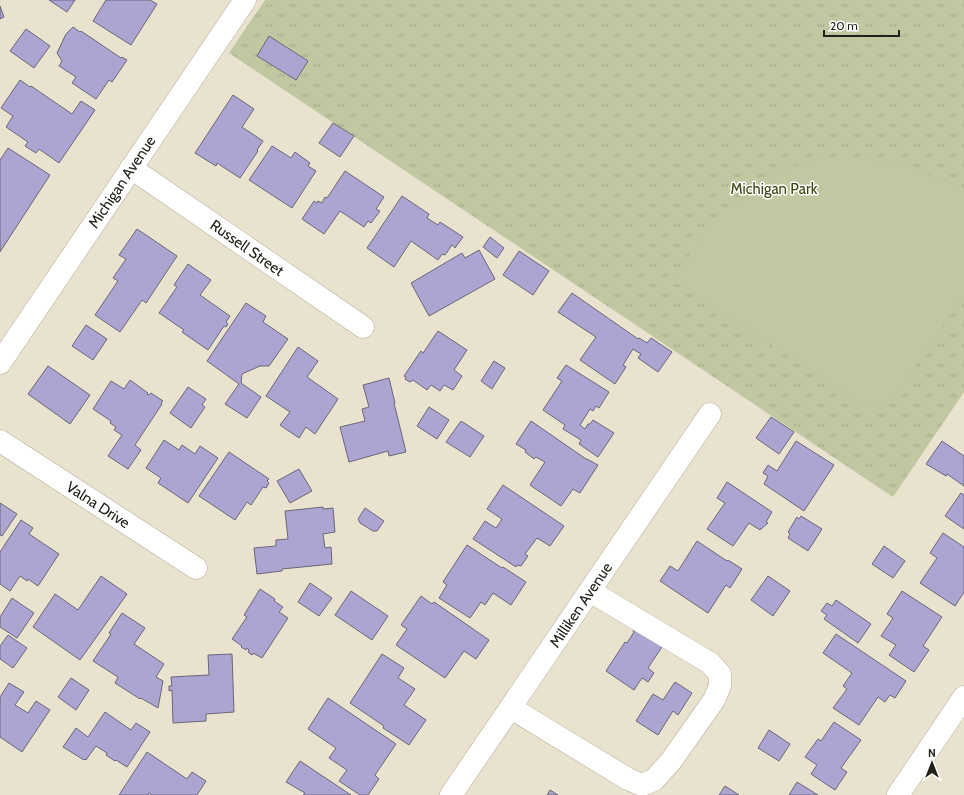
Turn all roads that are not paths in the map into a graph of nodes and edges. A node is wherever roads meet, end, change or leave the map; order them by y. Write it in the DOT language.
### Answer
graph roads {
  1 [pos="245,0"];
  2 [pos="131,168"];
  3 [pos="363,328"];
  4 [pos="6,339"];
  5 [pos="0,364"];
  6 [pos="710,414"];
  7 [pos="0,441"];
  8 [pos="196,568"];
  9 [pos="590,591"];
  10 [pos="964,697"];
  11 [pos="511,708"];
  12 [pos="451,795"];
  13 [pos="898,795"];
  1 -- 2 [label="street, Michigan Avenue"];
  2 -- 3 [label="street, Russell Street"];
  2 -- 4 [label="street, Michigan Avenue"];
  4 -- 5 [label="street, Michigan Avenue"];
  6 -- 9 [label="street, Milliken Avenue"];
  7 -- 8 [label="street, Valna Drive"];
  9 -- 11 [label="street, Milliken Avenue"];
  9 -- 11 [label="street"];
  10 -- 13 [label="street"];
  11 -- 12 [label="street, Milliken Avenue"];
}
